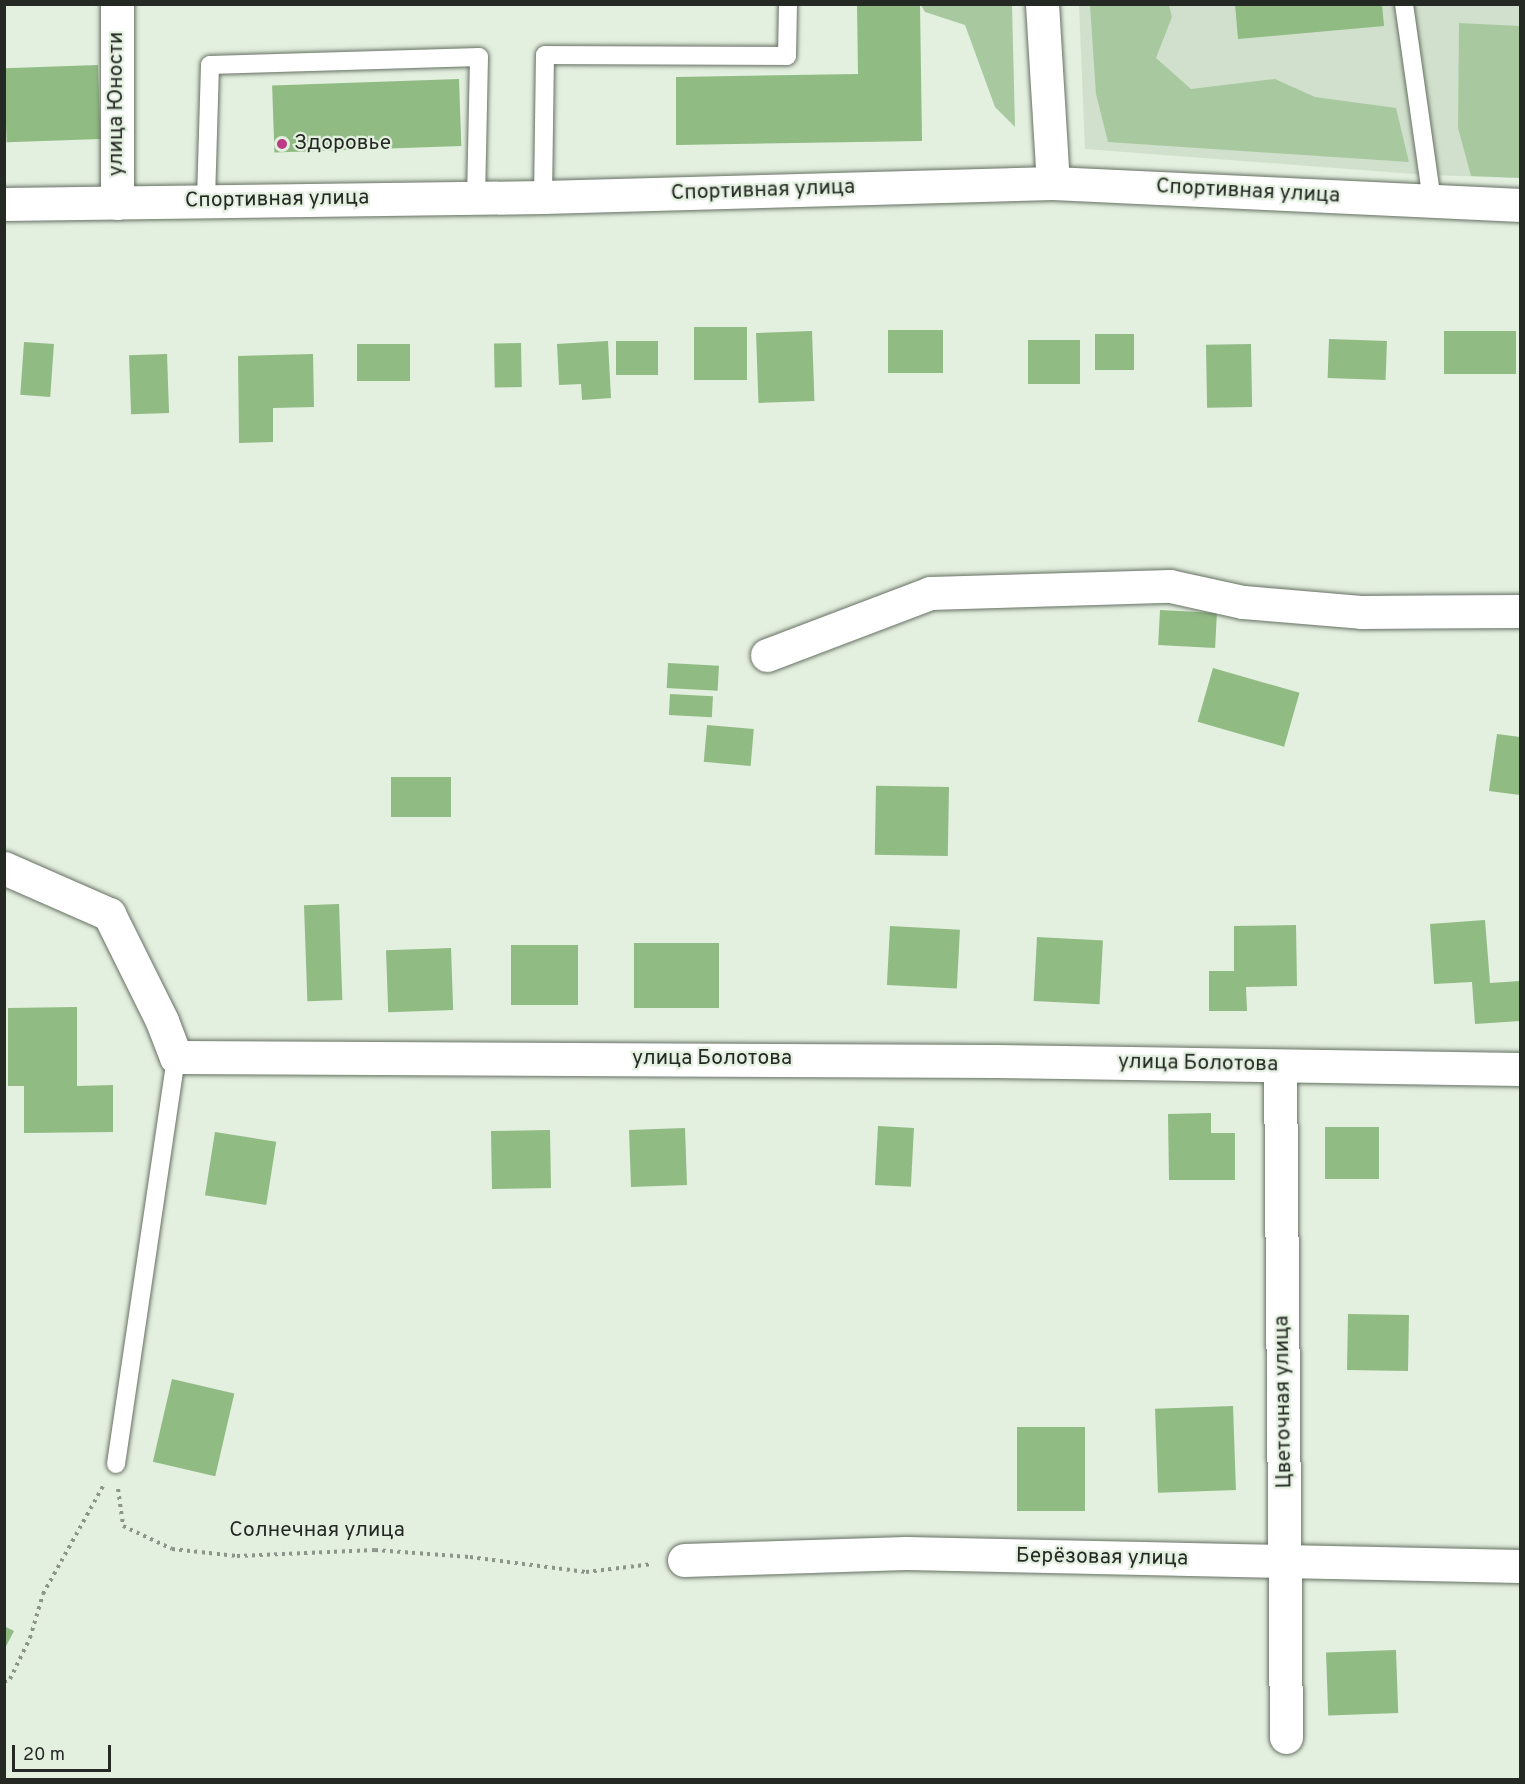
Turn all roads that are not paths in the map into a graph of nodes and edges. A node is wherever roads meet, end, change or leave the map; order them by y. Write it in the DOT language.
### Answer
graph roads {
  1 [pos="117,4"];
  2 [pos="788,4"];
  3 [pos="1042,4"];
  4 [pos="1404,4"];
  5 [pos="1053,183"];
  6 [pos="476,197"];
  7 [pos="543,197"];
  8 [pos="206,200"];
  9 [pos="1432,201"];
  10 [pos="117,203"];
  11 [pos="4,204"];
  12 [pos="1521,205"];
  13 [pos="1521,611"];
  14 [pos="767,655"];
  15 [pos="4,868"];
  16 [pos="176,1057"];
  17 [pos="1280,1066"];
  18 [pos="1521,1069"];
  19 [pos="116,1464"];
  20 [pos="684,1560"];
  21 [pos="1286,1563"];
  22 [pos="1521,1566"];
  23 [pos="1286,1737"];
  1 -- 10 [label="street, улица Юности"];
  2 -- 7 [label="lane"];
  3 -- 5 [label="street"];
  4 -- 9 [label="lane"];
  5 -- 7 [label="street, Спортивная улица"];
  5 -- 9 [label="street, Спортивная улица"];
  6 -- 7 [label="street, Спортивная улица"];
  6 -- 8 [label="street, Спортивная улица"];
  6 -- 8 [label="lane"];
  8 -- 10 [label="street, Спортивная улица"];
  9 -- 12 [label="street, Спортивная улица"];
  10 -- 11 [label="street, Спортивная улица"];
  13 -- 14 [label="street"];
  15 -- 16 [label="street"];
  16 -- 17 [label="street, улица Болотова"];
  16 -- 19 [label="lane"];
  17 -- 18 [label="street, улица Болотова"];
  17 -- 21 [label="street, Цветочная улица"];
  20 -- 21 [label="street, Берёзовая улица"];
  21 -- 22 [label="street, Берёзовая улица"];
  21 -- 23 [label="street, Цветочная улица"];
}
